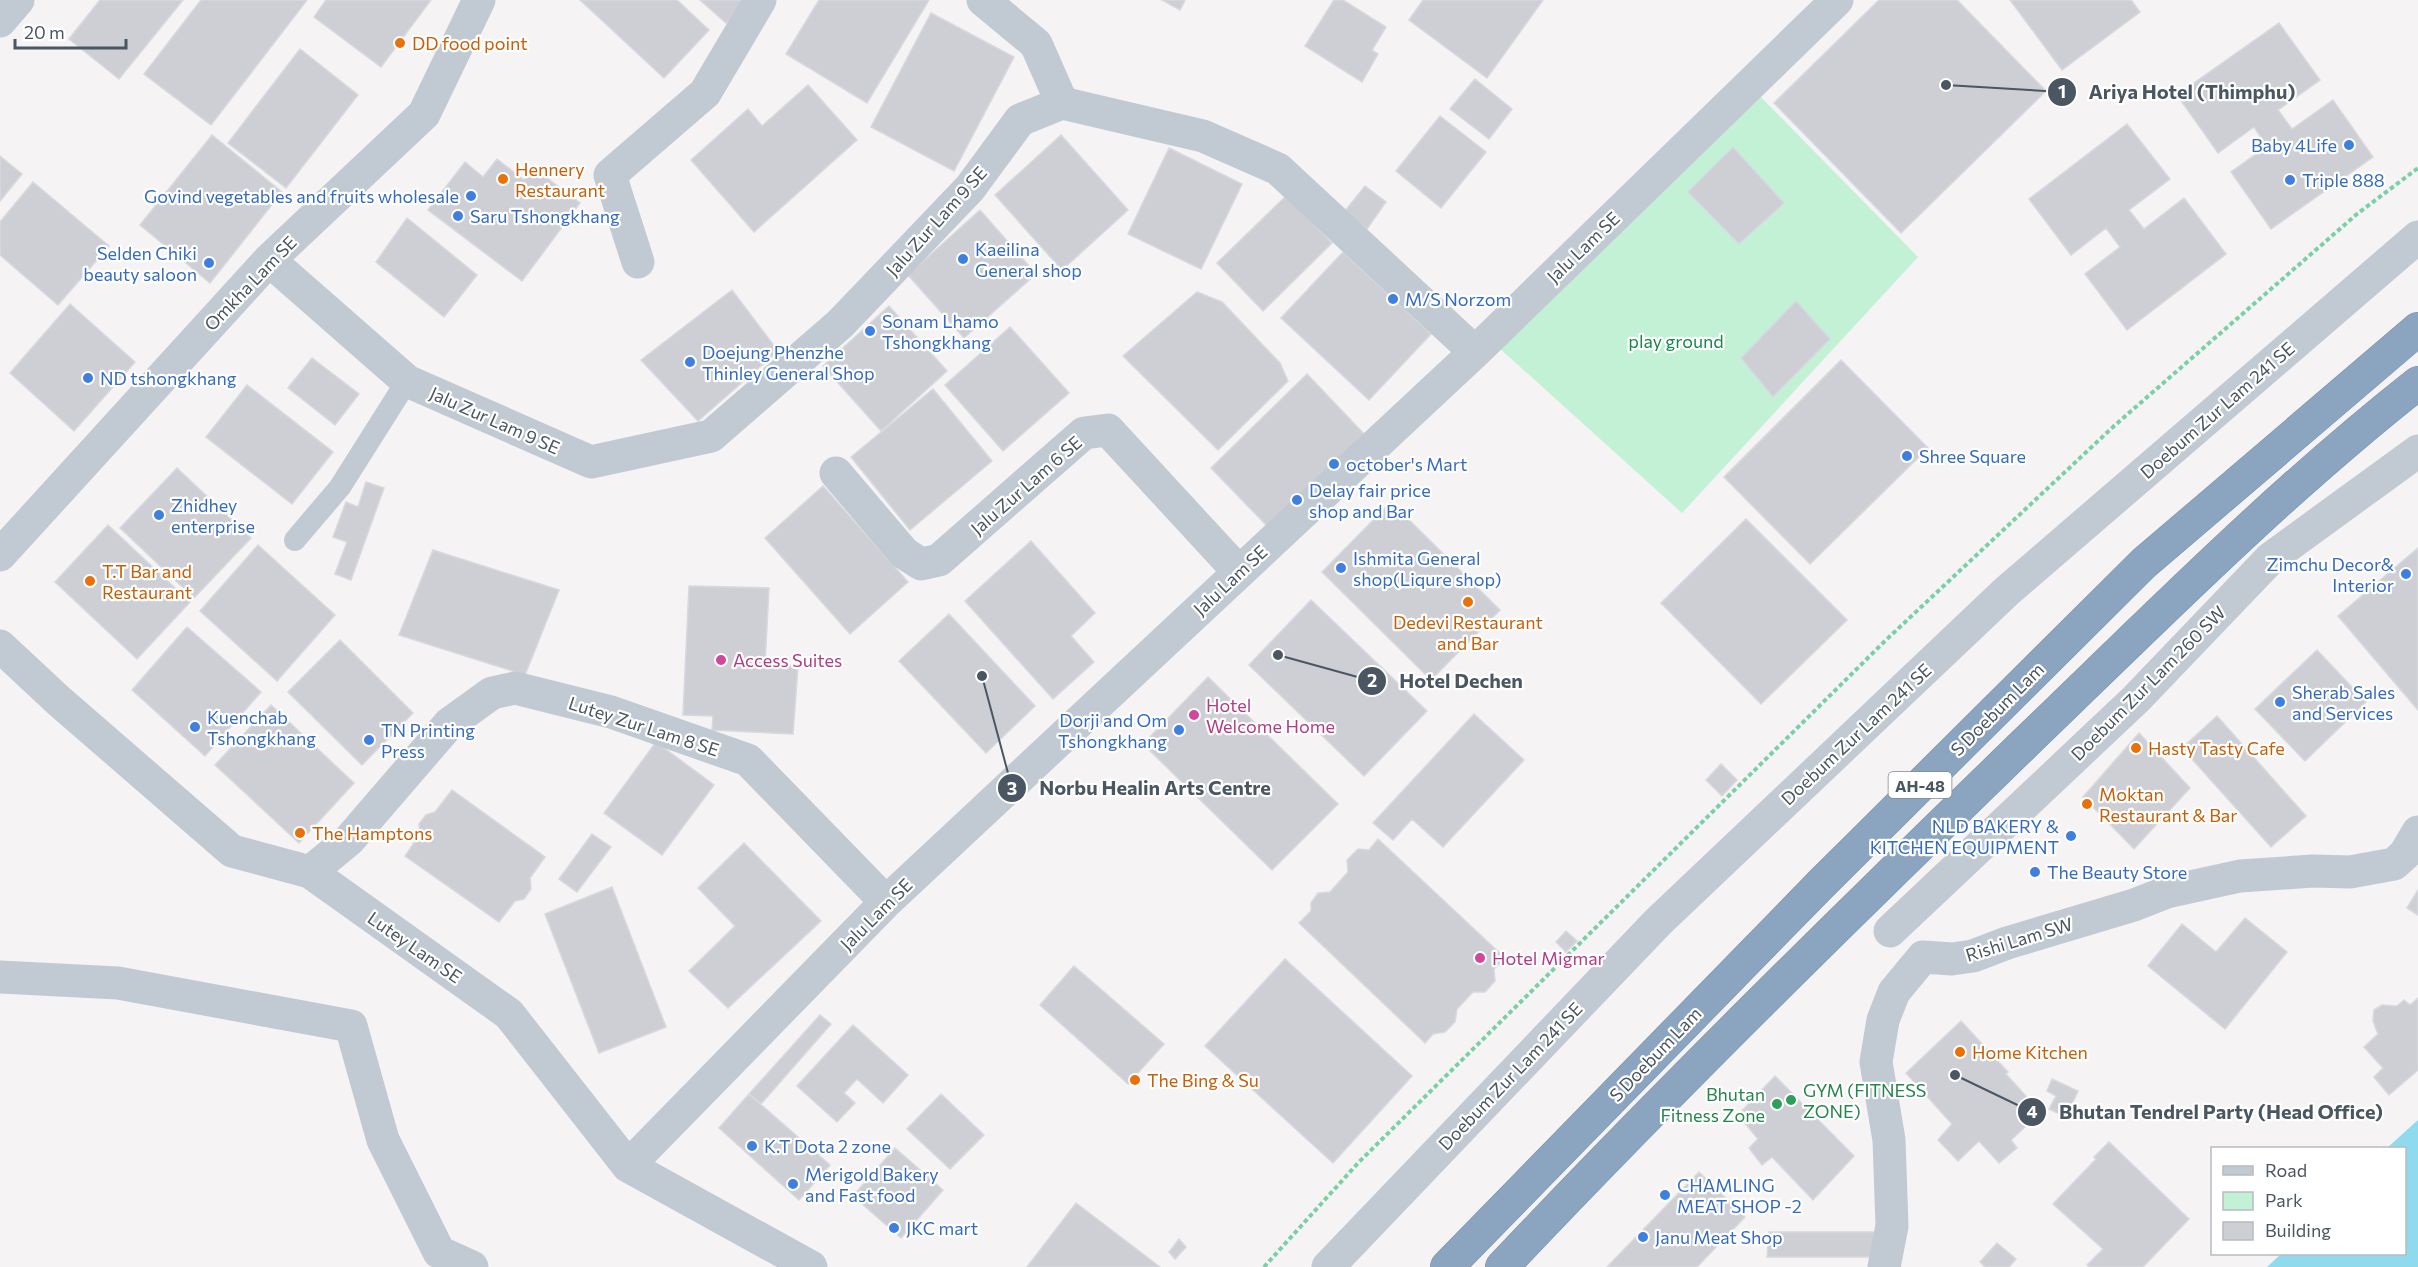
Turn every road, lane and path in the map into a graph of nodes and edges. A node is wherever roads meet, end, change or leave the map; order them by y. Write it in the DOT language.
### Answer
graph roads {
  1 [pos="18,0"];
  2 [pos="479,0"];
  3 [pos="760,0"];
  4 [pos="983,0"];
  5 [pos="1837,0"];
  6 [pos="0,21"];
  7 [pos="1062,103"];
  8 [pos="2418,168"];
  9 [pos="2418,237"];
  10 [pos="269,260"];
  11 [pos="638,262"];
  12 [pos="2418,329"];
  13 [pos="1475,352"];
  14 [pos="407,381"];
  15 [pos="2418,383"];
  16 [pos="2418,451"];
  17 [pos="836,473"];
  18 [pos="295,540"];
  19 [pos="0,555"];
  20 [pos="1239,572"];
  21 [pos="0,646"];
  22 [pos="2418,832"];
  23 [pos="310,872"];
  24 [pos="886,902"];
  25 [pos="1846,917"];
  26 [pos="1890,931"];
  27 [pos="1923,957"];
  28 [pos="0,977"];
  29 [pos="628,1166"];
  30 [pos="472,1267"];
  31 [pos="811,1267"];
  32 [pos="1264,1267"];
  33 [pos="1328,1267"];
  34 [pos="1447,1267"];
  35 [pos="1502,1267"];
  36 [pos="1884,1267"];
  1 -- 6 [label="street"];
  2 -- 10 [label="street, Omkha Lam SE"];
  3 -- 11 [label="street"];
  4 -- 7 [label="street"];
  5 -- 13 [label="street, Jalu Lam SE"];
  7 -- 13 [label="street"];
  7 -- 14 [label="street, Jalu Zur Lam 9 SE"];
  8 -- 32 [label="path"];
  9 -- 33 [label="street, Doebum Zur Lam 241 SE"];
  10 -- 14 [label="street, Jalu Zur Lam 9 SE"];
  10 -- 19 [label="street, Omkha Lam SE"];
  12 -- 34 [label="highway, S Doebum Lam / AH-48"];
  13 -- 20 [label="street, Jalu Lam SE"];
  14 -- 18 [label="lane, Jalu Zur Lam 9 SE"];
  15 -- 25 [label="highway, AH-48"];
  16 -- 26 [label="street, Doebum Zur Lam 260 SW"];
  17 -- 20 [label="street, Jalu Zur Lam 6 SE"];
  20 -- 24 [label="street, Jalu Lam SE"];
  21 -- 23 [label="street, Lutey Lam SE"];
  22 -- 27 [label="street, Rishi Lam SW"];
  23 -- 24 [label="street, Lutey Zur Lam 8 SE"];
  23 -- 29 [label="street, Lutey Lam SE"];
  24 -- 29 [label="street, Jalu Lam SE"];
  25 -- 26 [label="street"];
  25 -- 35 [label="highway, AH-48"];
  26 -- 27 [label="street"];
  27 -- 36 [label="street"];
  28 -- 30 [label="street"];
  29 -- 31 [label="street, Lutey Lam SE"];
}
